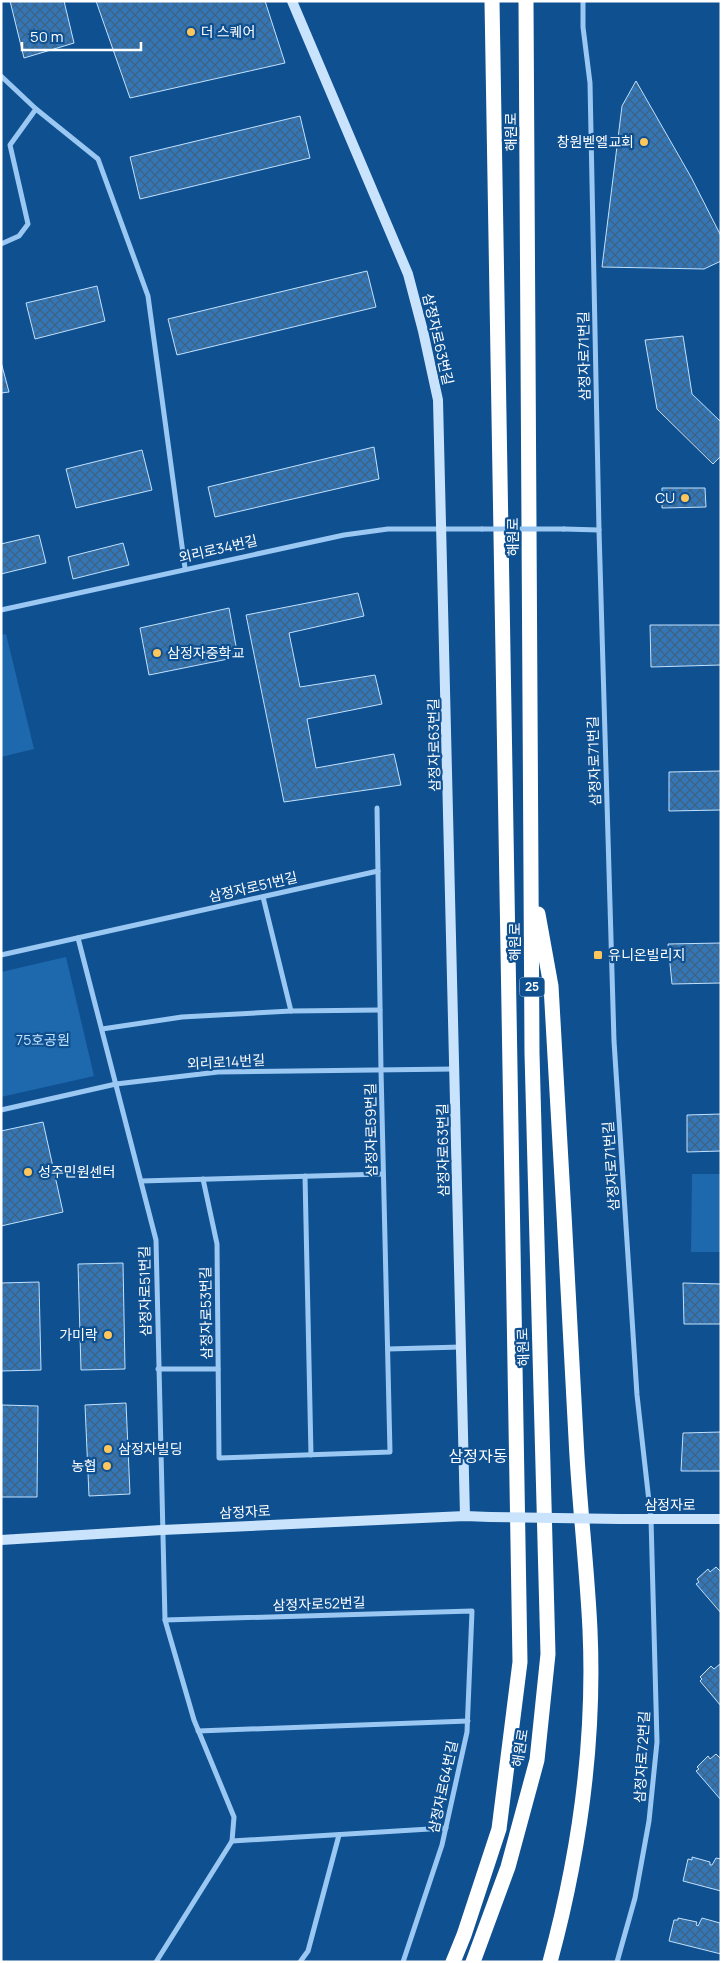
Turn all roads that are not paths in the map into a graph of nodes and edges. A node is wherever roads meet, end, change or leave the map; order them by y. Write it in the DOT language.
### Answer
graph roads {
  1 [pos="292,1"];
  2 [pos="491,1"];
  3 [pos="526,1"];
  4 [pos="532,1"];
  5 [pos="583,1"];
  6 [pos="526,28"];
  7 [pos="1,76"];
  8 [pos="36,109"];
  9 [pos="1,244"];
  10 [pos="443,529"];
  11 [pos="599,530"];
  12 [pos="185,568"];
  13 [pos="1,610"];
  14 [pos="377,808"];
  15 [pos="378,871"];
  16 [pos="531,871"];
  17 [pos="263,897"];
  18 [pos="78,938"];
  19 [pos="1,955"];
  20 [pos="380,1010"];
  21 [pos="291,1011"];
  22 [pos="102,1029"];
  23 [pos="455,1068"];
  24 [pos="381,1070"];
  25 [pos="116,1084"];
  26 [pos="1,1110"];
  27 [pos="383,1174"];
  28 [pos="305,1176"];
  29 [pos="204,1179"];
  30 [pos="141,1181"];
  31 [pos="461,1347"];
  32 [pos="388,1349"];
  33 [pos="158,1369"];
  34 [pos="218,1369"];
  35 [pos="390,1452"];
  36 [pos="311,1455"];
  37 [pos="465,1516"];
  38 [pos="651,1519"];
  39 [pos="721,1519"];
  40 [pos="162,1530"];
  41 [pos="1,1540"];
  42 [pos="472,1611"];
  43 [pos="166,1620"];
  44 [pos="468,1721"];
  45 [pos="198,1731"];
  46 [pos="446,1828"];
  47 [pos="339,1834"];
  48 [pos="232,1841"];
  49 [pos="156,1962"];
  50 [pos="300,1962"];
  51 [pos="403,1962"];
  52 [pos="453,1962"];
  53 [pos="473,1962"];
  54 [pos="550,1962"];
  55 [pos="617,1962"];
  1 -- 10 [label="street, 삼정자로63번길"];
  2 -- 52 [label="highway, 해원로 / 25"];
  3 -- 6 [label="highway, 해원로 / 25"];
  4 -- 6 [label="highway"];
  5 -- 11 [label="street, 삼정자로71번길"];
  6 -- 16 [label="highway, 해원로 / 25"];
  7 -- 8 [label="street"];
  8 -- 9 [label="street"];
  8 -- 12 [label="street"];
  10 -- 11 [label="street, 외리로34번길, bridge"];
  10 -- 12 [label="street, 외리로34번길"];
  10 -- 23 [label="street, 삼정자로63번길"];
  11 -- 38 [label="street, 삼정자로71번길"];
  12 -- 13 [label="street, 외리로34번길"];
  14 -- 15 [label="street, 삼정자로59번길"];
  15 -- 17 [label="street, 삼정자로51번길"];
  15 -- 20 [label="street, 삼정자로59번길"];
  16 -- 53 [label="highway, 해원로 / 25"];
  16 -- 54 [label="highway"];
  17 -- 18 [label="street, 삼정자로51번길"];
  17 -- 21 [label="street"];
  18 -- 19 [label="street"];
  18 -- 22 [label="street, 삼정자로51번길"];
  20 -- 21 [label="street"];
  20 -- 24 [label="street, 삼정자로59번길"];
  21 -- 22 [label="street"];
  22 -- 25 [label="street, 삼정자로51번길"];
  23 -- 24 [label="street, 외리로14번길"];
  23 -- 31 [label="street, 삼정자로63번길"];
  24 -- 25 [label="street, 외리로14번길"];
  24 -- 27 [label="street, 삼정자로59번길"];
  25 -- 26 [label="street, 외리로14번길"];
  25 -- 30 [label="street, 삼정자로51번길"];
  27 -- 28 [label="street"];
  27 -- 32 [label="street, 삼정자로59번길"];
  28 -- 29 [label="street"];
  28 -- 36 [label="street"];
  29 -- 30 [label="street"];
  29 -- 34 [label="street, 삼정자로53번길"];
  30 -- 33 [label="street, 삼정자로51번길"];
  31 -- 32 [label="street"];
  31 -- 37 [label="street, 삼정자로63번길"];
  32 -- 35 [label="street, 삼정자로59번길"];
  33 -- 34 [label="street"];
  33 -- 40 [label="street, 삼정자로51번길"];
  34 -- 36 [label="street, 삼정자로53번길"];
  35 -- 36 [label="street, 삼정자로53번길"];
  37 -- 38 [label="street, 삼정자로, bridge"];
  37 -- 40 [label="street, 삼정자로"];
  38 -- 39 [label="street, 삼정자로"];
  38 -- 55 [label="street, 삼정자로72번길"];
  40 -- 41 [label="street, 삼정자로"];
  40 -- 43 [label="street"];
  42 -- 43 [label="street, 삼정자로52번길"];
  42 -- 44 [label="street, 삼정자로64번길"];
  43 -- 45 [label="street"];
  44 -- 45 [label="street"];
  44 -- 46 [label="street, 삼정자로64번길"];
  45 -- 48 [label="street"];
  46 -- 47 [label="street"];
  46 -- 51 [label="street, 삼정자로64번길"];
  47 -- 48 [label="street"];
  47 -- 50 [label="street"];
  48 -- 49 [label="street"];
}
